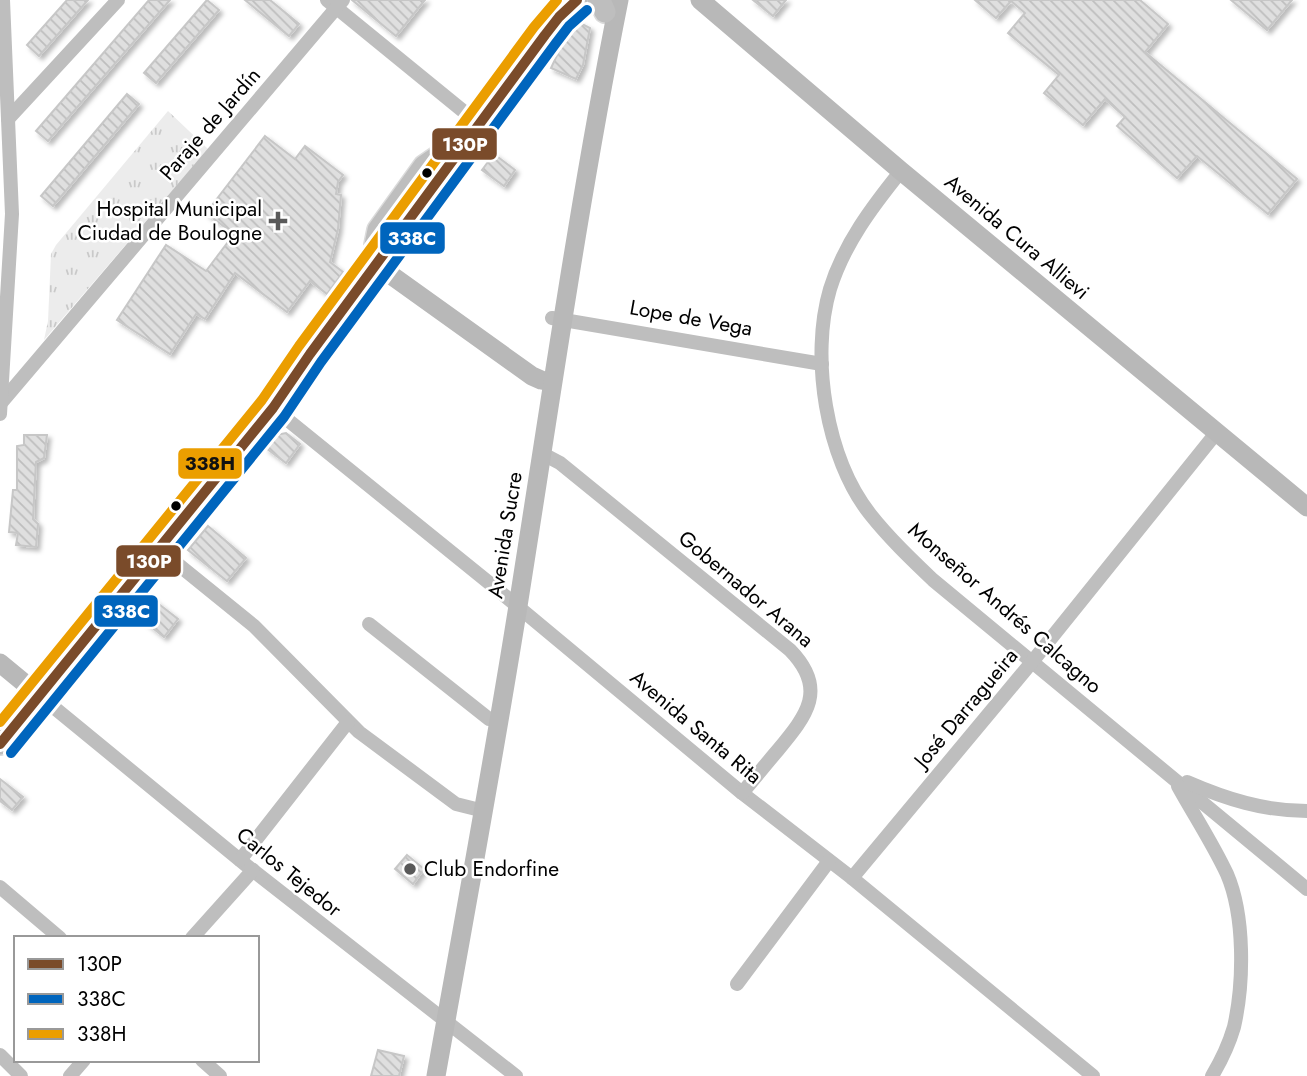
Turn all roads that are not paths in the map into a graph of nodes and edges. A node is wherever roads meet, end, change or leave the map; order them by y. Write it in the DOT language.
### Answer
graph roads {
  1 [pos="3,0"];
  2 [pos="118,0"];
  3 [pos="577,0"];
  4 [pos="700,0"];
  5 [pos="336,3"];
  6 [pos="607,3"];
  7 [pos="562,8"];
  8 [pos="8,119"];
  9 [pos="479,124"];
  10 [pos="901,171"];
  11 [pos="377,265"];
  12 [pos="558,319"];
  13 [pos="822,364"];
  14 [pos="547,381"];
  15 [pos="1,408"];
  16 [pos="273,408"];
  17 [pos="1217,432"];
  18 [pos="541,453"];
  19 [pos="1307,507"];
  20 [pos="159,549"];
  21 [pos="513,602"];
  22 [pos="369,624"];
  23 [pos="1032,662"];
  24 [pos="0,663"];
  25 [pos="40,695"];
  26 [pos="494,719"];
  27 [pos="348,722"];
  28 [pos="0,744"];
  29 [pos="1172,777"];
  30 [pos="742,793"];
  31 [pos="478,810"];
  32 [pos="1307,811"];
  33 [pos="240,859"];
  34 [pos="829,861"];
  35 [pos="253,870"];
  36 [pos="852,878"];
  37 [pos="0,887"];
  38 [pos="1307,889"];
  39 [pos="58,936"];
  40 [pos="194,936"];
  41 [pos="737,984"];
  42 [pos="441,1017"];
  43 [pos="0,1055"];
  44 [pos="81,1062"];
  45 [pos="204,1062"];
  46 [pos="21,1076"];
  47 [pos="70,1076"];
  48 [pos="220,1076"];
  49 [pos="425,1076"];
  50 [pos="436,1076"];
  51 [pos="516,1076"];
  52 [pos="1093,1076"];
  53 [pos="1212,1076"];
  1 -- 8 [label="street"];
  2 -- 8 [label="street"];
  3 -- 7 [label="main road"];
  4 -- 10 [label="main road, Avenida Cura Allievi"];
  5 -- 9 [label="street"];
  5 -- 15 [label="street, Paraje de Jardín"];
  6 -- 12 [label="main road, Avenida Sucre"];
  7 -- 9 [label="main road"];
  8 -- 15 [label="street"];
  9 -- 11 [label="main road"];
  10 -- 13 [label="street, Monseñor Andrés Calcagno"];
  10 -- 17 [label="main road, Avenida Cura Allievi"];
  11 -- 14 [label="main road"];
  11 -- 16 [label="main road"];
  12 -- 13 [label="street, Lope de Vega"];
  12 -- 14 [label="main road, Avenida Sucre"];
  13 -- 23 [label="street, Monseñor Andrés Calcagno"];
  14 -- 18 [label="main road, Avenida Sucre"];
  14 -- 21 [label="main road, Avenida Sucre"];
  16 -- 20 [label="main road"];
  16 -- 21 [label="street, Avenida Santa Rita"];
  17 -- 19 [label="main road, Avenida Cura Allievi"];
  17 -- 23 [label="street, José Darragueira"];
  18 -- 21 [label="main road, Avenida Sucre"];
  18 -- 30 [label="street, Gobernador Arana"];
  20 -- 25 [label="main road"];
  20 -- 27 [label="street"];
  21 -- 26 [label="main road, Avenida Sucre"];
  21 -- 30 [label="street, Avenida Santa Rita"];
  22 -- 26 [label="street"];
  23 -- 29 [label="street, Monseñor Andrés Calcagno"];
  23 -- 36 [label="street, José Darragueira"];
  24 -- 25 [label="main road"];
  25 -- 28 [label="main road"];
  25 -- 33 [label="street, Carlos Tejedor"];
  26 -- 31 [label="main road, Avenida Sucre"];
  27 -- 31 [label="street"];
  27 -- 33 [label="street"];
  29 -- 32 [label="street"];
  29 -- 38 [label="street, Monseñor Andrés Calcagno"];
  29 -- 53 [label="street"];
  30 -- 34 [label="street, Avenida Santa Rita"];
  31 -- 42 [label="main road, Avenida Sucre"];
  33 -- 35 [label="street, Carlos Tejedor"];
  34 -- 36 [label="street, Avenida Santa Rita"];
  34 -- 41 [label="street"];
  35 -- 40 [label="street"];
  35 -- 42 [label="street, Carlos Tejedor"];
  36 -- 52 [label="street, Avenida Santa Rita"];
  37 -- 39 [label="street"];
  42 -- 49 [label="main road, Avenida Sucre"];
  42 -- 50 [label="main road, Avenida Sucre"];
  42 -- 51 [label="street, Carlos Tejedor"];
  43 -- 46 [label="street"];
  44 -- 47 [label="street"];
  45 -- 48 [label="street"];
}
